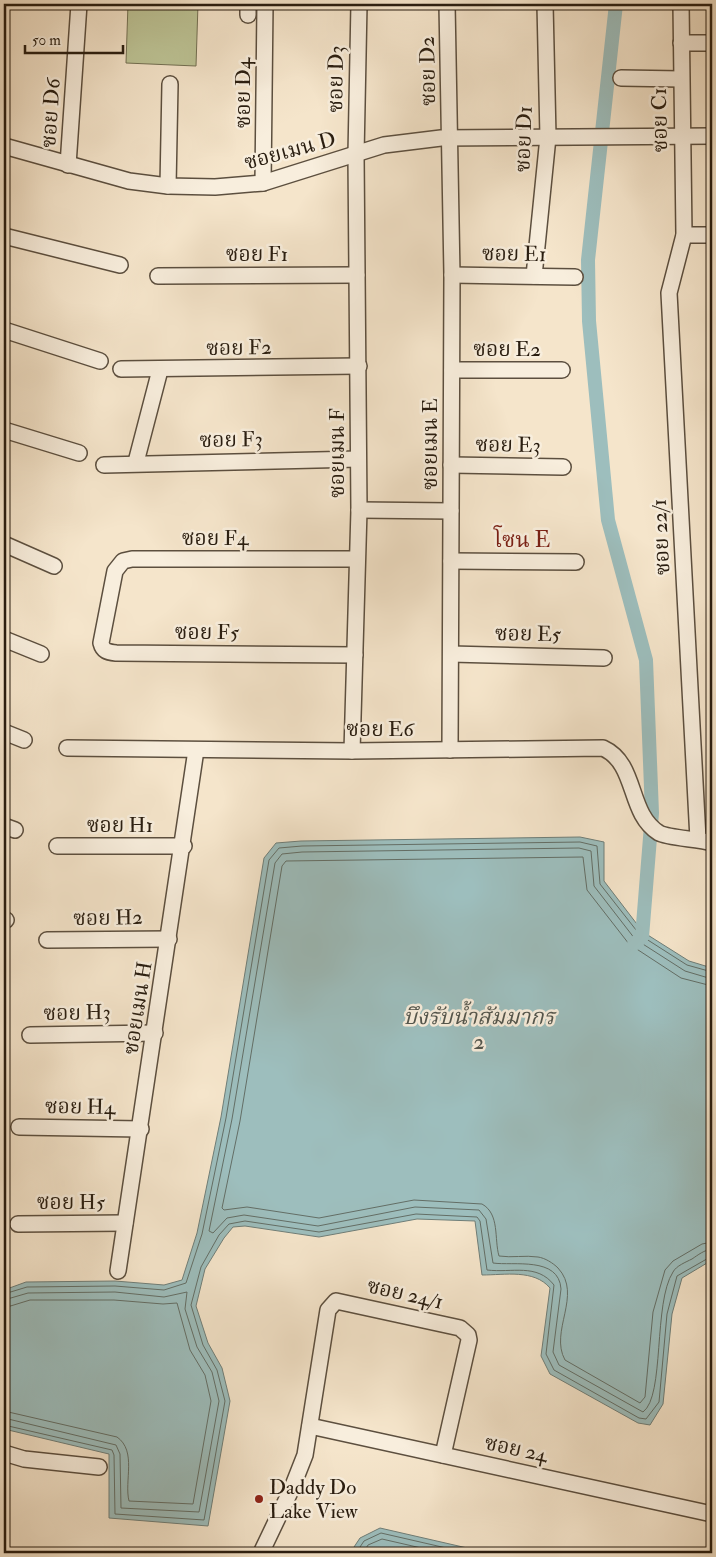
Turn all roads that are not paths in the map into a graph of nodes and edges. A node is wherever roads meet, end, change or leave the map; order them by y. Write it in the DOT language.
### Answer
graph roads {
  1 [pos="79,4"];
  2 [pos="265,4"];
  3 [pos="359,4"];
  4 [pos="447,4"];
  5 [pos="545,4"];
  6 [pos="681,4"];
  7 [pos="681,43"];
  8 [pos="712,43"];
  9 [pos="621,78"];
  10 [pos="681,79"];
  11 [pos="170,84"];
  12 [pos="681,136"];
  13 [pos="712,136"];
  14 [pos="548,137"];
  15 [pos="451,138"];
  16 [pos="4,146"];
  17 [pos="356,155"];
  18 [pos="68,165"];
  19 [pos="263,183"];
  20 [pos="168,186"];
  21 [pos="684,235"];
  22 [pos="712,235"];
  23 [pos="4,236"];
  24 [pos="120,265"];
  25 [pos="357,275"];
  26 [pos="452,275"];
  27 [pos="158,276"];
  28 [pos="534,276"];
  29 [pos="575,277"];
  30 [pos="4,330"];
  31 [pos="100,361"];
  32 [pos="358,366"];
  33 [pos="121,369"];
  34 [pos="160,370"];
  35 [pos="452,370"];
  36 [pos="562,370"];
  37 [pos="4,430"];
  38 [pos="79,453"];
  39 [pos="358,459"];
  40 [pos="136,462"];
  41 [pos="104,465"];
  42 [pos="451,465"];
  43 [pos="564,467"];
  44 [pos="358,510"];
  45 [pos="451,511"];
  46 [pos="4,544"];
  47 [pos="357,559"];
  48 [pos="451,560"];
  49 [pos="576,562"];
  50 [pos="54,566"];
  51 [pos="108,607"];
  52 [pos="4,639"];
  53 [pos="41,654"];
  54 [pos="450,654"];
  55 [pos="355,655"];
  56 [pos="604,658"];
  57 [pos="4,732"];
  58 [pos="24,740"];
  59 [pos="67,748"];
  60 [pos="196,750"];
  61 [pos="450,750"];
  62 [pos="352,751"];
  63 [pos="705,841"];
  64 [pos="58,846"];
  65 [pos="184,846"];
  66 [pos="170,939"];
  67 [pos="47,940"];
  68 [pos="155,1033"];
  69 [pos="30,1034"];
  70 [pos="19,1127"];
  71 [pos="141,1129"];
  72 [pos="125,1223"];
  73 [pos="18,1224"];
  74 [pos="118,1271"];
  75 [pos="310,1426"];
  76 [pos="4,1453"];
  77 [pos="443,1455"];
  78 [pos="99,1467"];
  79 [pos="712,1514"];
  80 [pos="261,1553"];
  1 -- 18 [label="street, ซอย D6"];
  2 -- 19 [label="street, ซอย D4"];
  3 -- 17 [label="street, ซอย D3"];
  4 -- 15 [label="street, ซอย D2"];
  5 -- 14 [label="street, ซอย D1"];
  6 -- 7 [label="street, ซอย C1"];
  7 -- 8 [label="street"];
  7 -- 10 [label="street, ซอย C1"];
  9 -- 10 [label="street"];
  10 -- 12 [label="street, ซอย C1"];
  11 -- 20 [label="street"];
  12 -- 13 [label="street, ซอยเมน D"];
  12 -- 14 [label="street, ซอยเมน D"];
  12 -- 21 [label="street, ซอย C1"];
  14 -- 15 [label="street, ซอยเมน D"];
  14 -- 28 [label="street, ซอย D1"];
  15 -- 17 [label="street, ซอยเมน D"];
  15 -- 26 [label="street, ซอยเมน E"];
  16 -- 18 [label="street, ซอยเมน D"];
  17 -- 19 [label="street, ซอยเมน D"];
  17 -- 25 [label="street, ซอยเมน F"];
  18 -- 20 [label="street, ซอยเมน D"];
  19 -- 20 [label="street, ซอยเมน D"];
  21 -- 22 [label="street"];
  21 -- 63 [label="street, ซอย 22/1"];
  23 -- 24 [label="street"];
  25 -- 27 [label="street, ซอย F1"];
  25 -- 32 [label="street, ซอยเมน F"];
  26 -- 28 [label="street, ซอย E1"];
  26 -- 35 [label="street, ซอยเมน E"];
  28 -- 29 [label="street, ซอย E1"];
  30 -- 31 [label="street"];
  32 -- 34 [label="street, ซอย F2"];
  32 -- 39 [label="street, ซอยเมน F"];
  33 -- 34 [label="street, ซอย F2"];
  34 -- 40 [label="street"];
  35 -- 36 [label="street, ซอย E2"];
  35 -- 42 [label="street, ซอยเมน E"];
  37 -- 38 [label="street"];
  39 -- 40 [label="street, ซอย F3"];
  39 -- 44 [label="street, ซอยเมน F"];
  40 -- 41 [label="street, ซอย F3"];
  42 -- 43 [label="street, ซอย E3"];
  42 -- 45 [label="street, ซอยเมน E"];
  44 -- 45 [label="street"];
  44 -- 47 [label="street, ซอยเมน F"];
  45 -- 48 [label="street, ซอยเมน E"];
  46 -- 50 [label="street"];
  47 -- 51 [label="street, ซอย F4"];
  47 -- 55 [label="street, ซอยเมน F"];
  48 -- 49 [label="street"];
  48 -- 54 [label="street, ซอยเมน E"];
  51 -- 55 [label="street, ซอย F5"];
  52 -- 53 [label="street"];
  54 -- 56 [label="street, ซอย E5"];
  54 -- 61 [label="street, ซอยเมน E"];
  55 -- 62 [label="street, ซอยเมน F"];
  57 -- 58 [label="street"];
  59 -- 60 [label="street, ซอย E6"];
  60 -- 62 [label="street, ซอย E6"];
  60 -- 65 [label="street, ซอยเมน H"];
  61 -- 62 [label="street, ซอย E6"];
  61 -- 63 [label="street, ซอย E6"];
  64 -- 65 [label="street, ซอย H1"];
  65 -- 66 [label="street, ซอยเมน H"];
  66 -- 67 [label="street, ซอย H2"];
  66 -- 68 [label="street, ซอยเมน H"];
  68 -- 69 [label="street, ซอย H3"];
  68 -- 71 [label="street, ซอยเมน H"];
  70 -- 71 [label="street, ซอย H4"];
  71 -- 72 [label="street, ซอยเมน H"];
  72 -- 73 [label="street, ซอย H5"];
  72 -- 74 [label="street, ซอยเมน H"];
  75 -- 77 [label="street, ซอย 24"];
  75 -- 77 [label="street, ซอย 24/1"];
  75 -- 80 [label="street"];
  76 -- 78 [label="street"];
  77 -- 79 [label="street, ซอย 24"];
}
